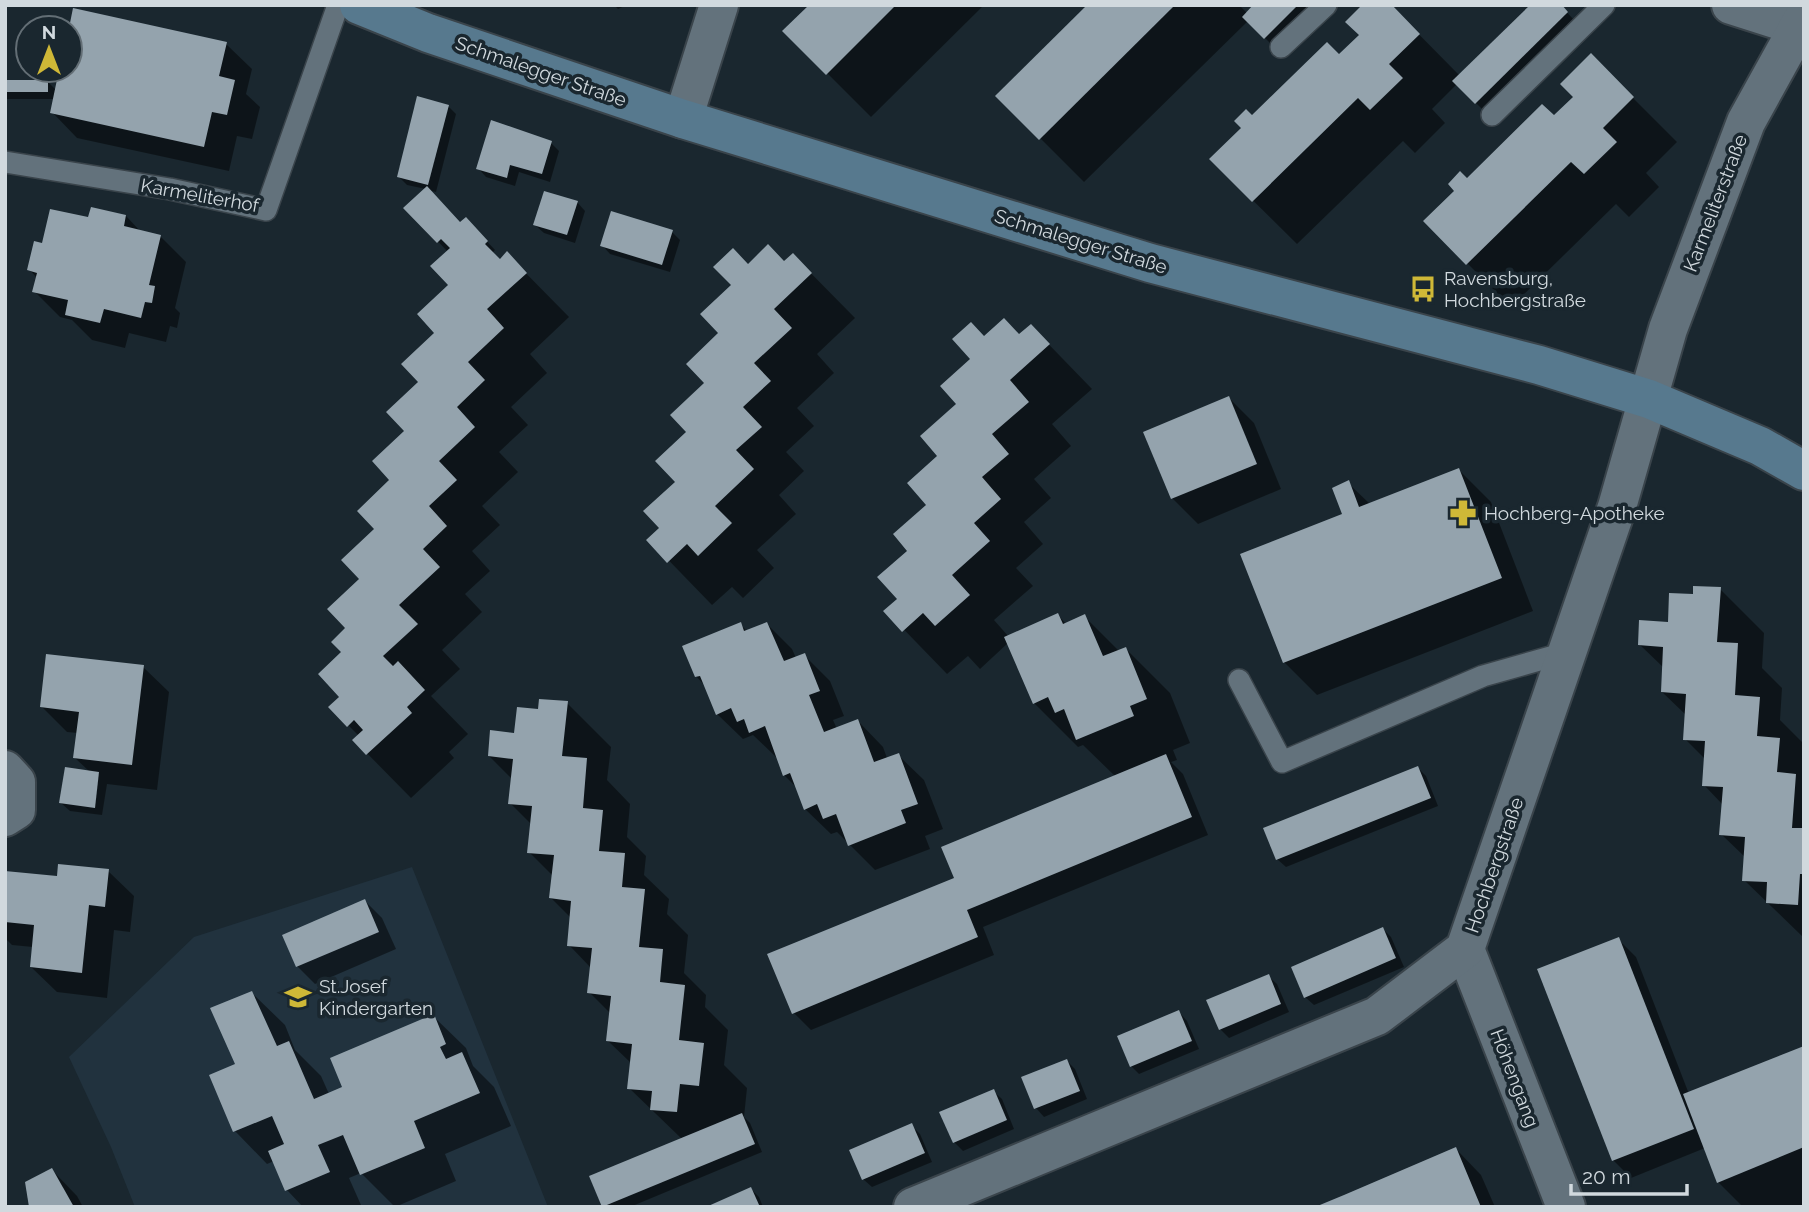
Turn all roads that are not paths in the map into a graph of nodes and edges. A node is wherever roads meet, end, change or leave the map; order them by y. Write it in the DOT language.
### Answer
graph roads {
  1 [pos="338,5"];
  2 [pos="359,5"];
  3 [pos="719,5"];
  4 [pos="1326,5"];
  5 [pos="1604,5"];
  6 [pos="1731,5"];
  7 [pos="1800,21"];
  8 [pos="1282,47"];
  9 [pos="1492,116"];
  10 [pos="682,119"];
  11 [pos="5,162"];
  12 [pos="1649,399"];
  13 [pos="1804,471"];
  14 [pos="1568,652"];
  15 [pos="1239,680"];
  16 [pos="5,771"];
  17 [pos="5,817"];
  18 [pos="1465,950"];
  19 [pos="913,1207"];
  20 [pos="1566,1207"];
  1 -- 11 [label="lane, Karmeliterhof"];
  2 -- 10 [label="street, Schmalegger Straße"];
  3 -- 10 [label="street"];
  4 -- 8 [label="lane"];
  5 -- 9 [label="lane"];
  6 -- 7 [label="street"];
  7 -- 12 [label="street, Karmeliterstraße"];
  10 -- 12 [label="street, Schmalegger Straße"];
  12 -- 13 [label="street, Schmalegger Straße"];
  12 -- 14 [label="street, Hochbergstraße"];
  14 -- 15 [label="lane"];
  14 -- 18 [label="street, Hochbergstraße"];
  16 -- 17 [label="street"];
  18 -- 19 [label="street, Hochbergstraße"];
  18 -- 20 [label="street, Höhengang"];
}
